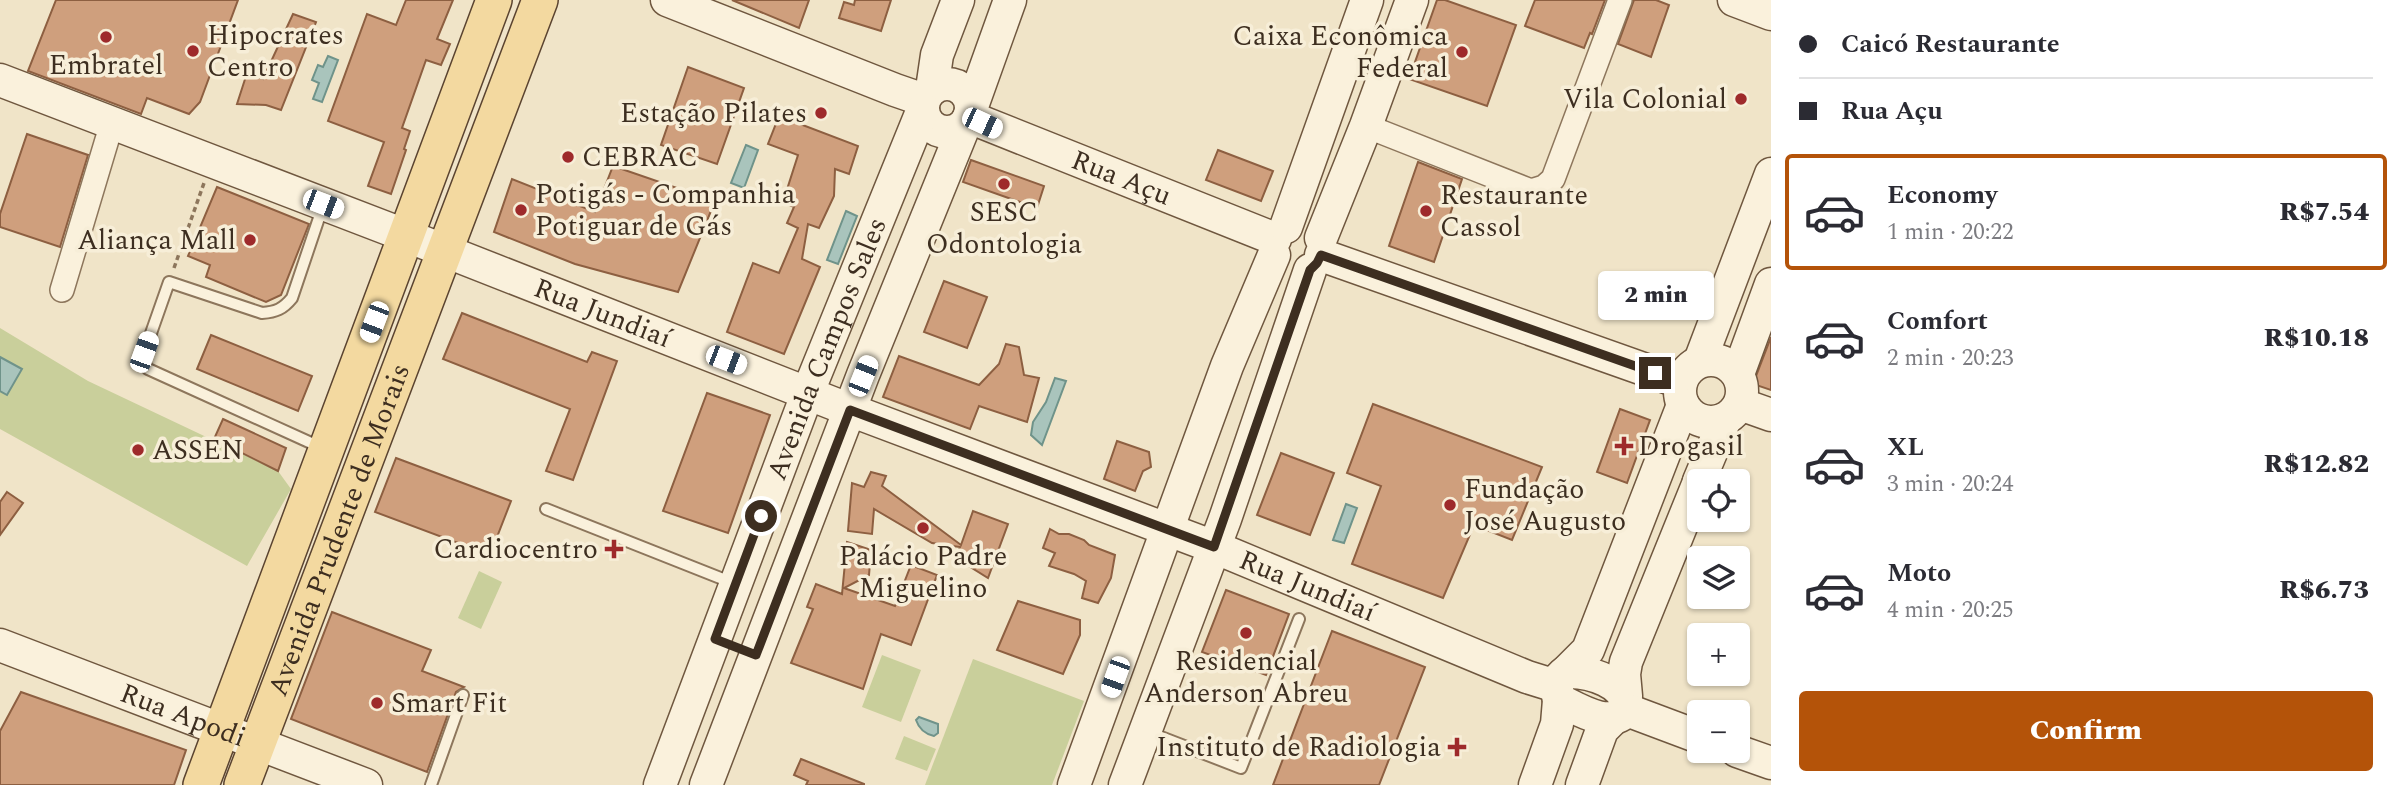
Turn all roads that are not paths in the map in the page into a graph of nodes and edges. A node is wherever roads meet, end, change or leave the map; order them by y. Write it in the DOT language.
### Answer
graph roads {
  1 [pos="494,0"];
  2 [pos="540,0"];
  3 [pos="667,0"];
  4 [pos="958,0"];
  5 [pos="1010,0"];
  6 [pos="1367,0"];
  7 [pos="1412,0"];
  8 [pos="1620,0"];
  9 [pos="1734,0"];
  10 [pos="1771,15"];
  11 [pos="1353,40"];
  12 [pos="1392,55"];
  13 [pos="0,80"];
  14 [pos="926,100"];
  15 [pos="968,116"];
  16 [pos="112,123"];
  17 [pos="1366,126"];
  18 [pos="1771,174"];
  19 [pos="323,204"];
  20 [pos="407,236"];
  21 [pos="1278,241"];
  22 [pos="446,252"];
  23 [pos="1317,254"];
  24 [pos="1771,284"];
  25 [pos="62,290"];
  26 [pos="1227,366"];
  27 [pos="1272,383"];
  28 [pos="1688,383"];
  29 [pos="808,392"];
  30 [pos="1734,399"];
  31 [pos="850,410"];
  32 [pos="1771,415"];
  33 [pos="326,450"];
  34 [pos="1704,469"];
  35 [pos="546,509"];
  36 [pos="1687,511"];
  37 [pos="1169,530"];
  38 [pos="1214,547"];
  39 [pos="735,584"];
  40 [pos="1299,619"];
  41 [pos="715,639"];
  42 [pos="0,645"];
  43 [pos="756,655"];
  44 [pos="1560,686"];
  45 [pos="463,695"];
  46 [pos="1105,701"];
  47 [pos="1622,708"];
  48 [pos="1147,726"];
  49 [pos="221,730"];
  50 [pos="1687,732"];
  51 [pos="257,744"];
  52 [pos="1750,756"];
  53 [pos="1771,764"];
  54 [pos="201,785"];
  55 [pos="242,785"];
  56 [pos="366,785"];
  57 [pos="431,785"];
  58 [pos="660,785"];
  59 [pos="706,785"];
  60 [pos="1074,785"];
  61 [pos="1125,785"];
  62 [pos="1535,785"];
  63 [pos="1582,785"];
  1 -- 20 [label="main road, Avenida Prudente de Morais"];
  2 -- 22 [label="main road, Avenida Prudente de Morais"];
  3 -- 14 [label="street"];
  4 -- 14 [label="street, Avenida Campos Sales"];
  5 -- 15 [label="street, Avenida Campos Sales"];
  6 -- 11 [label="street"];
  7 -- 12 [label="street"];
  8 -- 17 [label="street"];
  9 -- 10 [label="street"];
  11 -- 12 [label="street"];
  11 -- 21 [label="street"];
  12 -- 17 [label="street"];
  13 -- 16 [label="street, Rua Jundiaí"];
  14 -- 15 [label="street"];
  14 -- 29 [label="street, Avenida Campos Sales"];
  15 -- 21 [label="street, Rua Açu"];
  15 -- 31 [label="street, Avenida Campos Sales"];
  16 -- 19 [label="street, Rua Jundiaí"];
  16 -- 25 [label="street"];
  17 -- 23 [label="street"];
  18 -- 28 [label="street"];
  19 -- 20 [label="street, Rua Jundiaí"];
  19 -- 33 [label="lane"];
  20 -- 22 [label="street, Rua Jundiaí"];
  20 -- 33 [label="main road, Avenida Prudente de Morais"];
  21 -- 23 [label="street"];
  21 -- 23 [label="street"];
  21 -- 26 [label="street"];
  22 -- 29 [label="street, Rua Jundiaí"];
  22 -- 51 [label="main road, Avenida Prudente de Morais"];
  23 -- 27 [label="street"];
  23 -- 28 [label="street"];
  24 -- 30 [label="street"];
  26 -- 27 [label="street"];
  26 -- 37 [label="street"];
  27 -- 38 [label="street"];
  28 -- 30 [label="street"];
  28 -- 30 [label="street"];
  28 -- 44 [label="street"];
  29 -- 31 [label="street, Rua Jundiaí"];
  29 -- 39 [label="street, Avenida Campos Sales"];
  30 -- 32 [label="street"];
  30 -- 34 [label="street"];
  31 -- 37 [label="street, Rua Jundiaí"];
  31 -- 43 [label="street, Avenida Campos Sales"];
  33 -- 49 [label="main road, Avenida Prudente de Morais"];
  35 -- 39 [label="lane"];
  36 -- 47 [label="street"];
  37 -- 38 [label="street, Rua Jundiaí"];
  37 -- 46 [label="street"];
  38 -- 44 [label="street, Rua Jundiaí"];
  38 -- 48 [label="street"];
  39 -- 41 [label="street, Avenida Campos Sales"];
  40 -- 48 [label="lane"];
  41 -- 43 [label="street"];
  41 -- 58 [label="street, Avenida Campos Sales"];
  42 -- 49 [label="street, Rua Apodi"];
  43 -- 59 [label="street, Avenida Campos Sales"];
  44 -- 47 [label="street, Rua Jundiaí"];
  44 -- 62 [label="street"];
  45 -- 57 [label="lane"];
  46 -- 48 [label="street"];
  46 -- 60 [label="street"];
  47 -- 50 [label="street"];
  47 -- 63 [label="street"];
  48 -- 61 [label="street"];
  49 -- 51 [label="street, Rua Apodi"];
  49 -- 54 [label="main road, Avenida Prudente de Morais"];
  51 -- 55 [label="main road, Avenida Prudente de Morais"];
  51 -- 56 [label="street, Rua Apodi"];
  52 -- 53 [label="street"];
}
